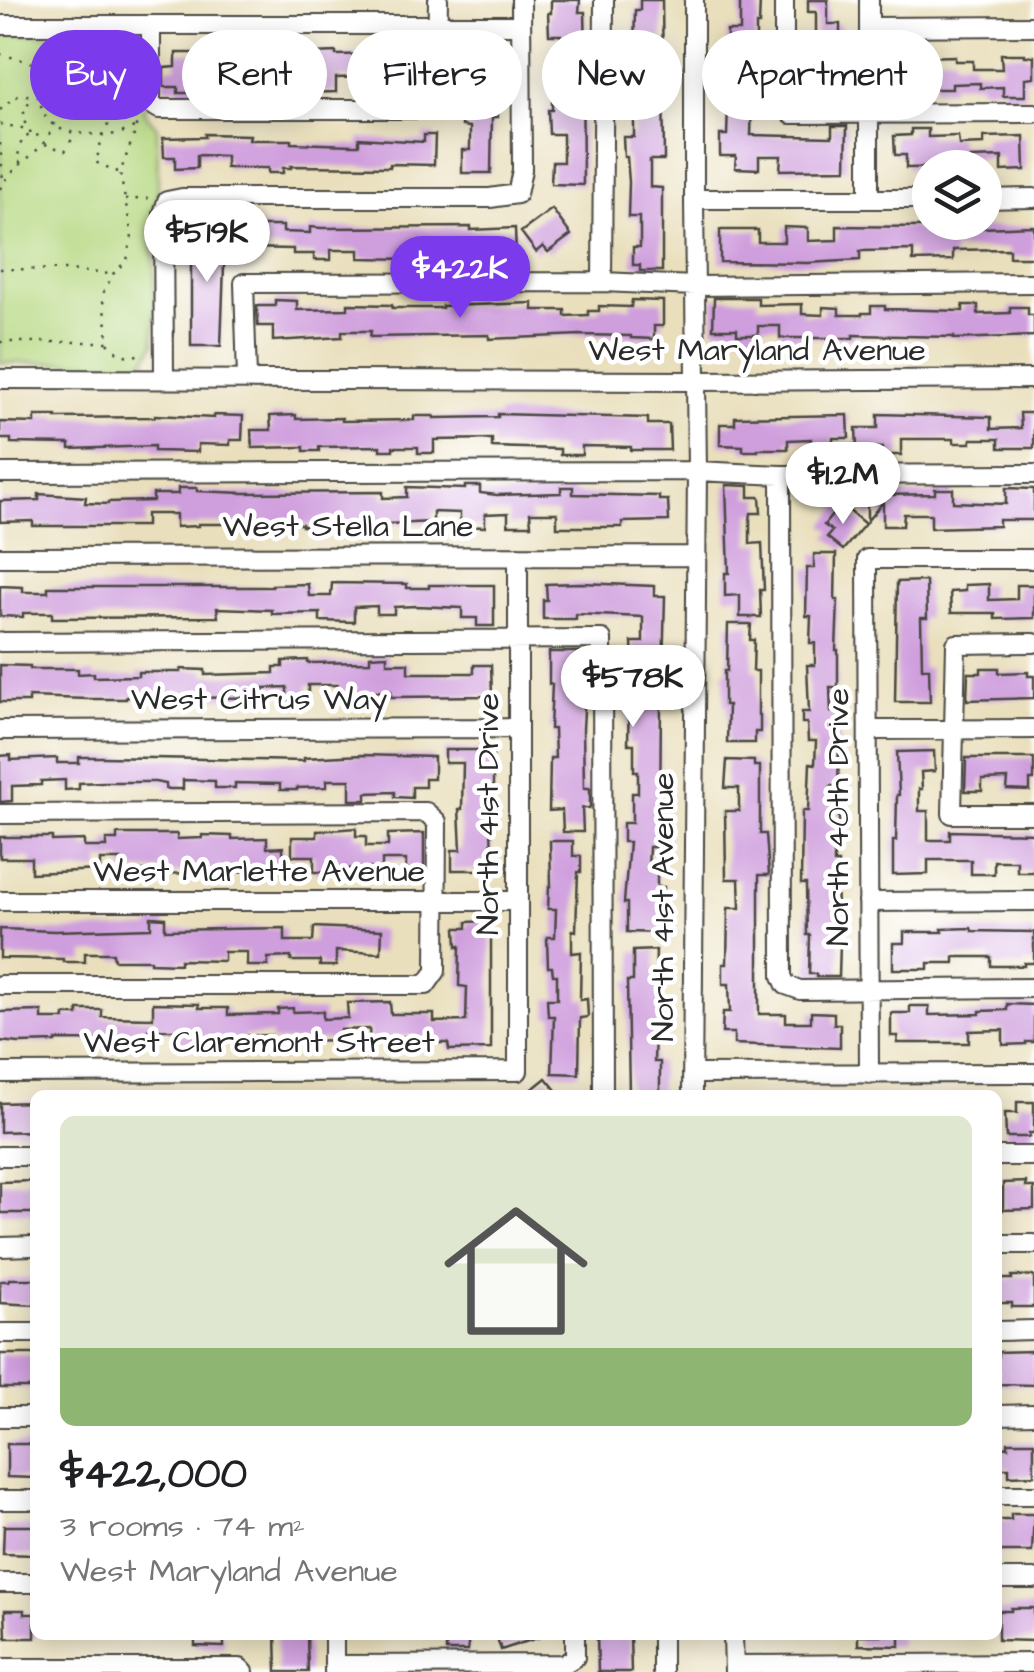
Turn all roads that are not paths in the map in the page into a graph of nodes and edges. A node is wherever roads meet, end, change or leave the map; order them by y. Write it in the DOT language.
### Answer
graph roads {
  1 [pos="438,0"];
  2 [pos="521,0"];
  3 [pos="604,0"];
  4 [pos="694,0"];
  5 [pos="784,0"];
  6 [pos="869,0"];
  7 [pos="0,25"];
  8 [pos="151,25"];
  9 [pos="440,25"];
  10 [pos="522,25"];
  11 [pos="869,26"];
  12 [pos="1034,26"];
  13 [pos="784,30"];
  14 [pos="869,30"];
  15 [pos="1034,113"];
  16 [pos="943,114"];
  17 [pos="869,120"];
  18 [pos="1002,198"];
  19 [pos="1034,198"];
  20 [pos="869,199"];
  21 [pos="912,199"];
  22 [pos="694,200"];
  23 [pos="602,282"];
  24 [pos="1034,284"];
  25 [pos="695,286"];
  26 [pos="164,378"];
  27 [pos="247,378"];
  28 [pos="0,379"];
  29 [pos="1034,379"];
  30 [pos="696,382"];
  31 [pos="697,471"];
  32 [pos="0,474"];
  33 [pos="1034,474"];
  34 [pos="781,475"];
  35 [pos="518,556"];
  36 [pos="697,556"];
  37 [pos="0,557"];
  38 [pos="1034,558"];
  39 [pos="518,638"];
  40 [pos="0,642"];
  41 [pos="1034,644"];
  42 [pos="518,728"];
  43 [pos="952,729"];
  44 [pos="1034,729"];
  45 [pos="0,730"];
  46 [pos="868,730"];
  47 [pos="0,814"];
  48 [pos="1034,814"];
  49 [pos="437,900"];
  50 [pos="0,901"];
  51 [pos="518,901"];
  52 [pos="868,902"];
  53 [pos="1034,902"];
  54 [pos="0,985"];
  55 [pos="1034,988"];
  56 [pos="869,989"];
  57 [pos="518,1071"];
  58 [pos="0,1073"];
  59 [pos="1034,1073"];
  60 [pos="692,1074"];
  61 [pos="869,1074"];
  62 [pos="604,1090"];
  63 [pos="692,1090"];
  64 [pos="0,1156"];
  65 [pos="30,1156"];
  66 [pos="1002,1156"];
  67 [pos="1034,1156"];
  68 [pos="1002,1244"];
  69 [pos="1034,1244"];
  70 [pos="0,1246"];
  71 [pos="30,1246"];
  72 [pos="1002,1330"];
  73 [pos="1034,1330"];
  74 [pos="0,1333"];
  75 [pos="30,1333"];
  76 [pos="1002,1414"];
  77 [pos="1034,1414"];
  78 [pos="0,1417"];
  79 [pos="30,1417"];
  80 [pos="1002,1495"];
  81 [pos="1034,1495"];
  82 [pos="0,1500"];
  83 [pos="30,1500"];
  84 [pos="1034,1579"];
  85 [pos="1002,1580"];
  86 [pos="0,1583"];
  87 [pos="30,1583"];
  88 [pos="334,1640"];
  89 [pos="575,1640"];
  90 [pos="662,1640"];
  91 [pos="734,1640"];
  92 [pos="1034,1663"];
  93 [pos="0,1668"];
  94 [pos="334,1669"];
  95 [pos="734,1669"];
  96 [pos="244,1672"];
  97 [pos="662,1672"];
  1 -- 9 [label="street"];
  2 -- 10 [label="street"];
  3 -- 23 [label="street"];
  4 -- 22 [label="street, North 41st Avenue"];
  5 -- 13 [label="street"];
  6 -- 11 [label="street"];
  7 -- 8 [label="street"];
  8 -- 9 [label="street"];
  8 -- 9 [label="street"];
  9 -- 10 [label="street"];
  10 -- 26 [label="street"];
  11 -- 12 [label="street"];
  11 -- 14 [label="street"];
  15 -- 16 [label="street"];
  17 -- 20 [label="street"];
  18 -- 19 [label="street"];
  20 -- 21 [label="street"];
  20 -- 22 [label="street"];
  22 -- 25 [label="street, North 41st Avenue"];
  23 -- 25 [label="street"];
  23 -- 27 [label="street"];
  24 -- 25 [label="street"];
  25 -- 30 [label="street, North 41st Avenue"];
  26 -- 27 [label="street, West Maryland Avenue"];
  26 -- 28 [label="street, West Maryland Avenue"];
  27 -- 30 [label="street, West Maryland Avenue"];
  29 -- 30 [label="street, West Maryland Avenue"];
  30 -- 31 [label="street, North 41st Avenue"];
  31 -- 32 [label="street"];
  31 -- 34 [label="street"];
  31 -- 36 [label="street, North 41st Avenue"];
  33 -- 34 [label="street"];
  34 -- 56 [label="street"];
  35 -- 36 [label="street, West Stella Lane"];
  35 -- 37 [label="street, West Stella Lane"];
  35 -- 39 [label="street, North 41st Drive"];
  36 -- 60 [label="street, North 41st Avenue"];
  38 -- 46 [label="street, North 40th Drive"];
  39 -- 40 [label="street"];
  39 -- 42 [label="street, North 41st Drive"];
  39 -- 62 [label="street"];
  41 -- 43 [label="street"];
  42 -- 45 [label="street, West Citrus Way"];
  42 -- 51 [label="street, North 41st Drive"];
  43 -- 44 [label="street"];
  43 -- 46 [label="street"];
  43 -- 48 [label="street"];
  46 -- 52 [label="street, North 40th Drive"];
  47 -- 49 [label="street"];
  49 -- 50 [label="street, West Marlette Avenue"];
  49 -- 51 [label="street, West Marlette Avenue"];
  49 -- 54 [label="street"];
  51 -- 57 [label="street, North 41st Drive"];
  52 -- 53 [label="street"];
  52 -- 56 [label="street, North 40th Drive"];
  55 -- 56 [label="street"];
  56 -- 61 [label="street, North 40th Drive"];
  57 -- 58 [label="street, West Claremont Street"];
  59 -- 61 [label="street"];
  60 -- 61 [label="street"];
  60 -- 63 [label="street, North 41st Avenue"];
  64 -- 65 [label="street"];
  66 -- 67 [label="street"];
  68 -- 69 [label="street"];
  70 -- 71 [label="street"];
  72 -- 73 [label="street"];
  74 -- 75 [label="street"];
  76 -- 77 [label="street"];
  78 -- 79 [label="street"];
  80 -- 81 [label="street"];
  82 -- 83 [label="street"];
  84 -- 85 [label="street"];
  86 -- 87 [label="street"];
  88 -- 94 [label="street"];
  89 -- 94 [label="street"];
  90 -- 97 [label="street"];
  91 -- 95 [label="street"];
  92 -- 95 [label="street"];
  93 -- 96 [label="street"];
}
